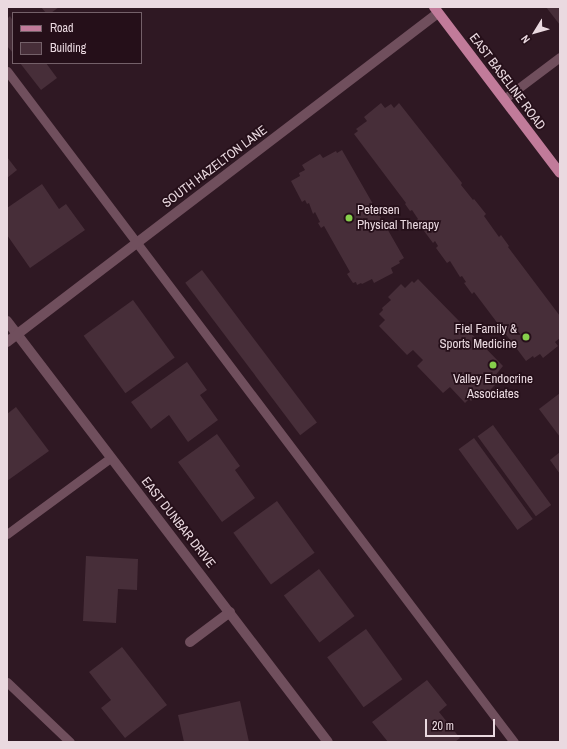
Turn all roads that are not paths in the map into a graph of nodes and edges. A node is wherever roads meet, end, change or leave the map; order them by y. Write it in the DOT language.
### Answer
graph roads {
  1 [pos="436,10"];
  2 [pos="560,57"];
  3 [pos="7,71"];
  4 [pos="504,99"];
  5 [pos="560,173"];
  6 [pos="136,244"];
  7 [pos="7,321"];
  8 [pos="17,334"];
  9 [pos="7,342"];
  10 [pos="110,458"];
  11 [pos="7,534"];
  12 [pos="230,612"];
  13 [pos="190,642"];
  14 [pos="7,682"];
  15 [pos="70,742"];
  16 [pos="328,742"];
  17 [pos="514,742"];
  1 -- 4 [label="main road, EAST BASELINE ROAD"];
  1 -- 6 [label="street, SOUTH HAZELTON LANE"];
  2 -- 4 [label="lane"];
  3 -- 6 [label="lane"];
  4 -- 5 [label="main road, EAST BASELINE ROAD"];
  6 -- 8 [label="street, SOUTH HAZELTON LANE"];
  6 -- 17 [label="lane"];
  7 -- 8 [label="street, EAST DUNBAR DRIVE"];
  8 -- 9 [label="street, SOUTH HAZELTON LANE"];
  8 -- 10 [label="street, EAST DUNBAR DRIVE"];
  10 -- 11 [label="lane"];
  10 -- 12 [label="street, EAST DUNBAR DRIVE"];
  12 -- 13 [label="street"];
  12 -- 16 [label="street, EAST DUNBAR DRIVE"];
  14 -- 15 [label="lane"];
}
